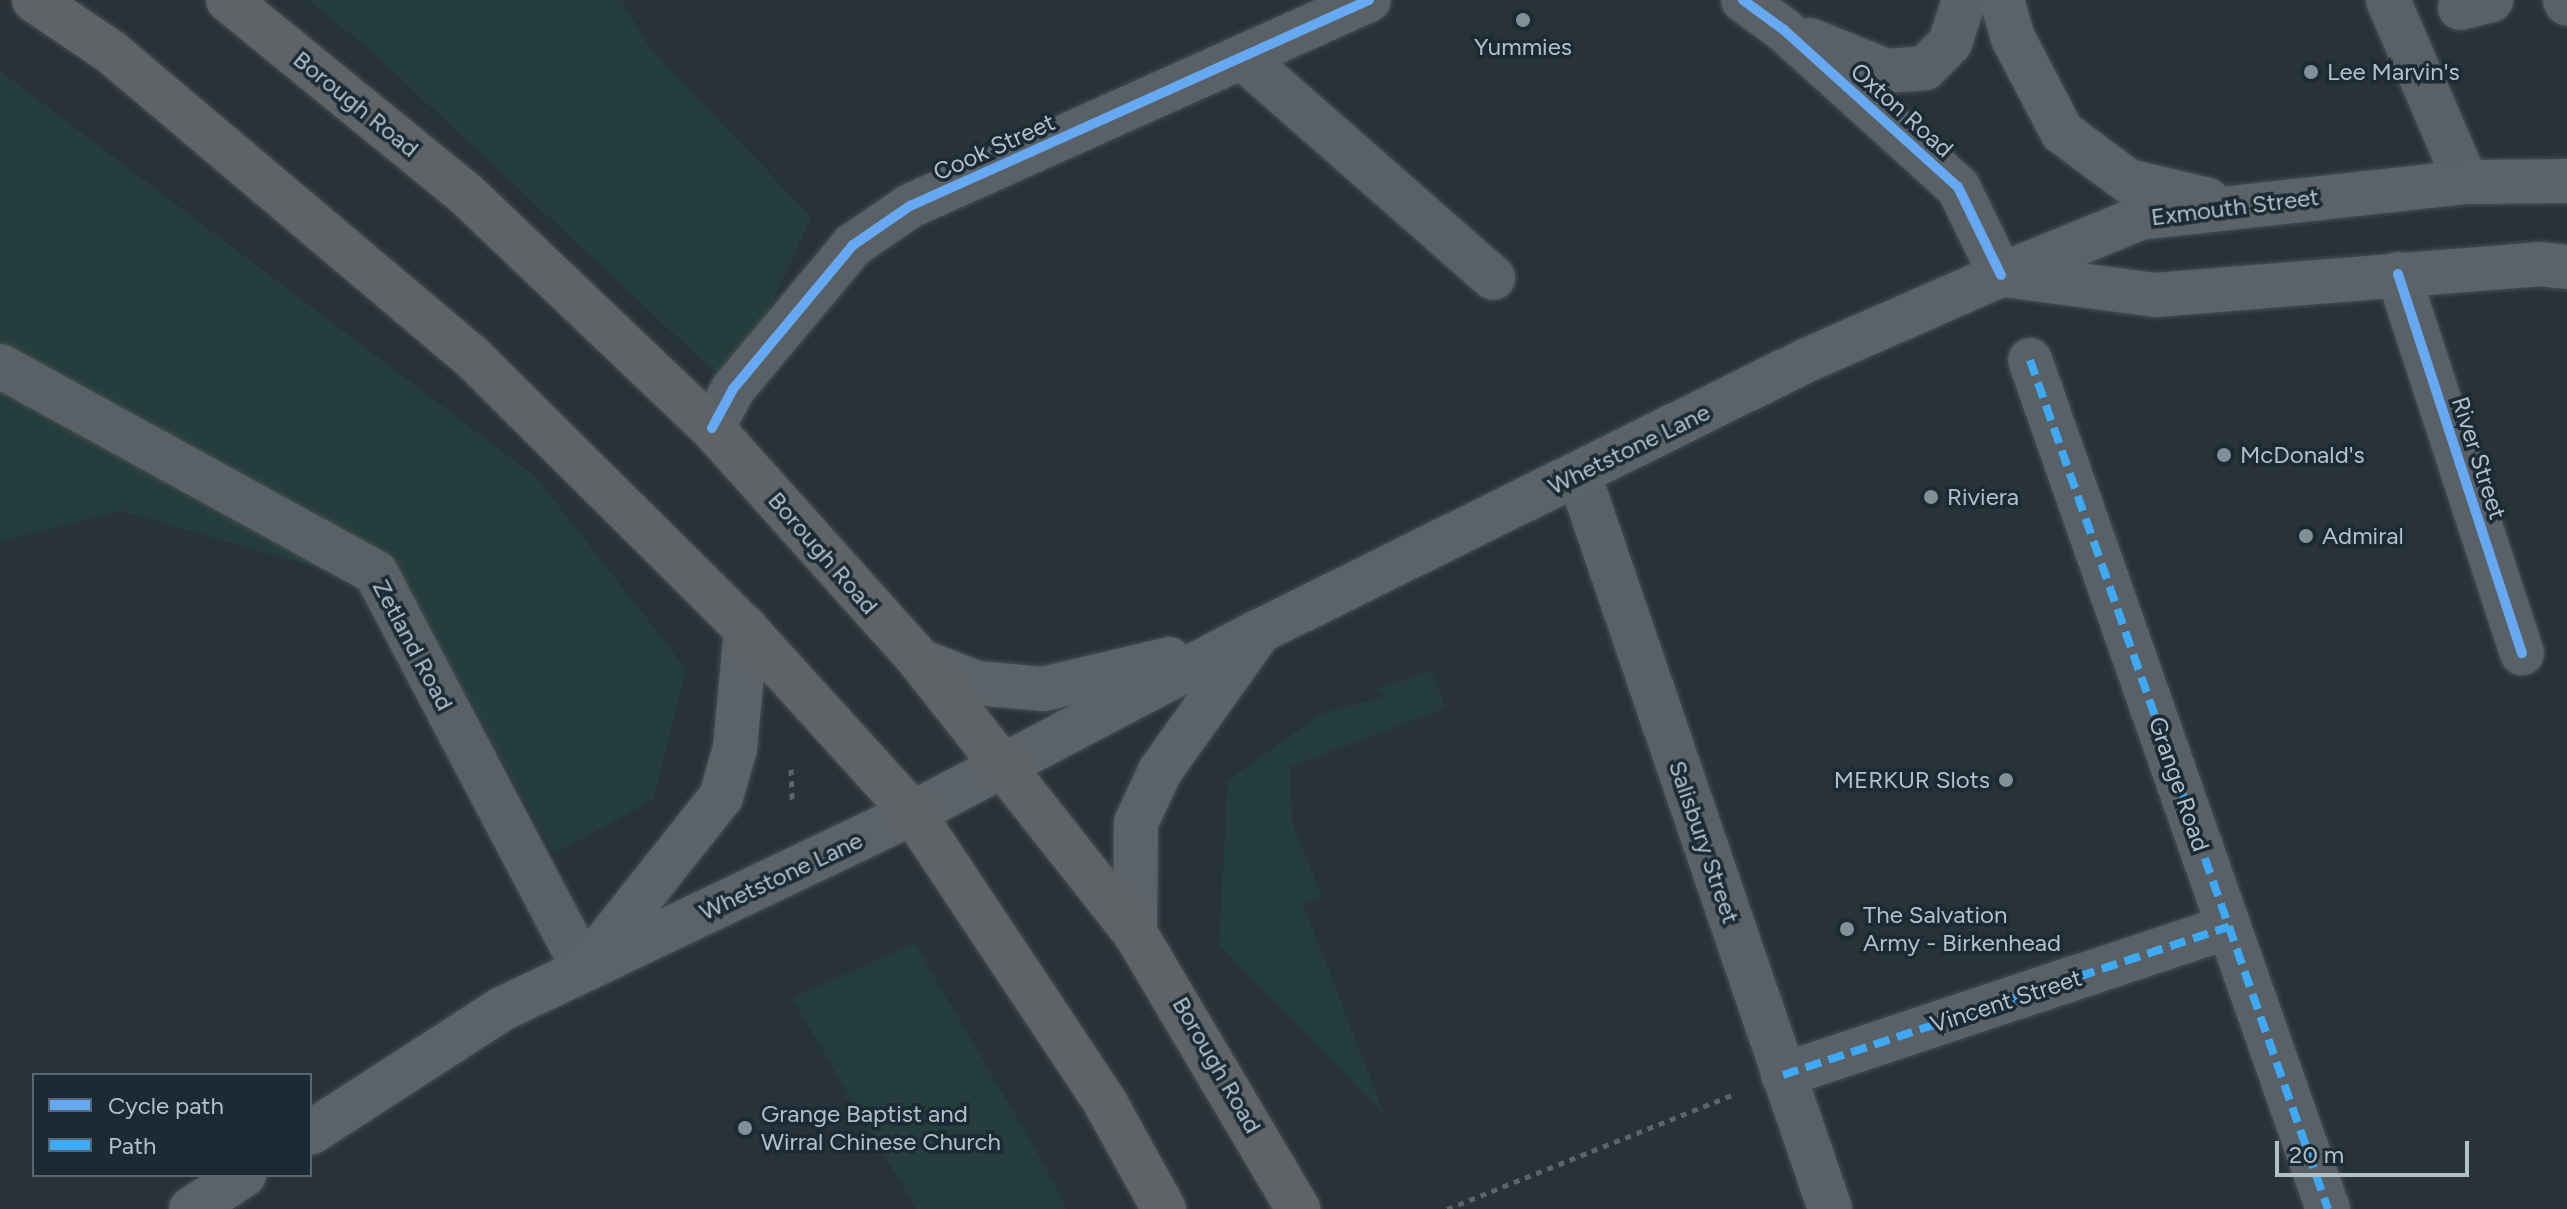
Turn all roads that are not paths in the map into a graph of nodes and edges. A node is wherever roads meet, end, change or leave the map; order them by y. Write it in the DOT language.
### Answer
graph roads {
  1 [pos="34,0"];
  2 [pos="228,0"];
  3 [pos="1369,0"];
  4 [pos="1743,0"];
  5 [pos="1964,0"];
  6 [pos="2002,0"];
  7 [pos="2388,0"];
  8 [pos="1784,30"];
  9 [pos="1243,58"];
  10 [pos="2567,181"];
  11 [pos="2466,182"];
  12 [pos="2237,207"];
  13 [pos="2567,267"];
  14 [pos="2398,274"];
  15 [pos="2001,275"];
  16 [pos="1493,278"];
  17 [pos="2030,360"];
  18 [pos="0,366"];
  19 [pos="712,428"];
  20 [pos="1579,475"];
  21 [pos="746,629"];
  22 [pos="1260,631"];
  23 [pos="2522,653"];
  24 [pos="920,661"];
  25 [pos="1006,765"];
  26 [pos="913,813"];
  27 [pos="2229,927"];
  28 [pos="1135,933"];
  29 [pos="584,970"];
  30 [pos="1783,1075"];
  31 [pos="312,1132"];
  32 [pos="241,1177"];
  33 [pos="191,1209"];
  34 [pos="1164,1209"];
  35 [pos="1298,1209"];
  36 [pos="1830,1209"];
  37 [pos="2328,1209"];
  1 -- 21 [label="highway"];
  2 -- 19 [label="highway, Borough Road"];
  3 -- 9 [label="street, Cook Street"];
  4 -- 8 [label="street, Oxton Road"];
  5 -- 8 [label="street"];
  6 -- 12 [label="main road"];
  7 -- 11 [label="street"];
  8 -- 15 [label="street, Oxton Road"];
  9 -- 16 [label="street"];
  9 -- 19 [label="street, Cook Street"];
  10 -- 11 [label="main road, Exmouth Street"];
  11 -- 12 [label="main road, Exmouth Street"];
  12 -- 15 [label="main road, Exmouth Street"];
  13 -- 14 [label="main road"];
  14 -- 15 [label="main road"];
  14 -- 23 [label="street, River Street"];
  15 -- 20 [label="main road, Whetstone Lane"];
  17 -- 27 [label="street, Grange Road"];
  18 -- 29 [label="street, Zetland Road"];
  19 -- 24 [label="highway, Borough Road"];
  20 -- 22 [label="main road, Whetstone Lane"];
  20 -- 30 [label="street, Salisbury Street"];
  21 -- 26 [label="highway"];
  21 -- 29 [label="main road"];
  22 -- 24 [label="main road, Whetstone Lane"];
  22 -- 25 [label="main road, Whetstone Lane"];
  22 -- 28 [label="main road, Whetstone Lane"];
  24 -- 25 [label="highway, Borough Road"];
  25 -- 26 [label="main road, Whetstone Lane"];
  25 -- 28 [label="highway, Borough Road"];
  26 -- 29 [label="main road, Whetstone Lane"];
  26 -- 34 [label="highway"];
  27 -- 30 [label="street, Vincent Street"];
  27 -- 37 [label="street, Grange Road"];
  28 -- 35 [label="highway, Borough Road"];
  29 -- 31 [label="main road, Whetstone Lane"];
  30 -- 36 [label="street, Salisbury Street"];
  32 -- 33 [label="main road"];
}
